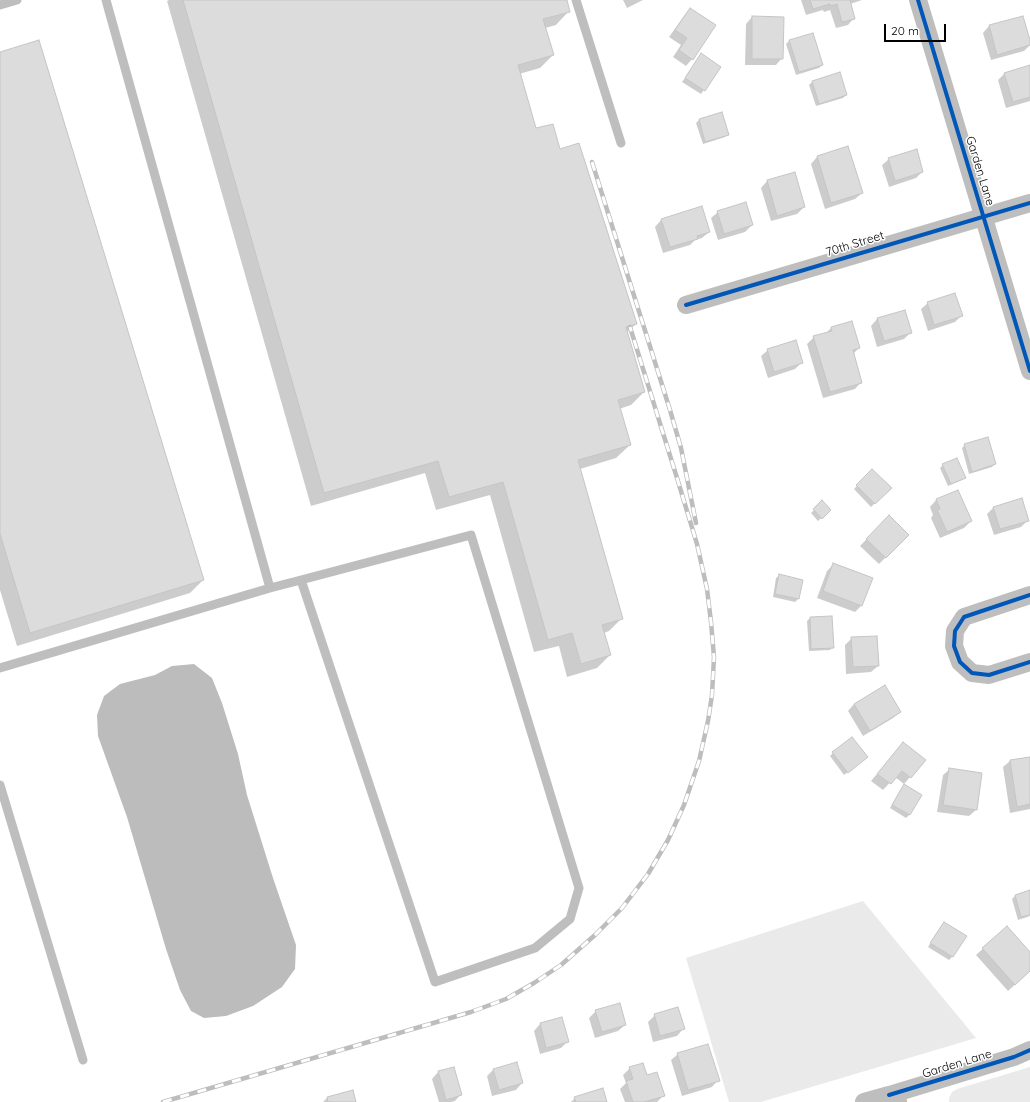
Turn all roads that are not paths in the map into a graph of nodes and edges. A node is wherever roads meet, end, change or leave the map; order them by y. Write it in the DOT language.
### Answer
graph roads {
  1 [pos="17,0"];
  2 [pos="106,0"];
  3 [pos="576,0"];
  4 [pos="918,0"];
  5 [pos="0,5"];
  6 [pos="621,143"];
  7 [pos="1030,203"];
  8 [pos="983,217"];
  9 [pos="686,305"];
  10 [pos="1030,371"];
  11 [pos="301,580"];
  12 [pos="270,588"];
  13 [pos="1030,596"];
  14 [pos="1030,662"];
  15 [pos="0,668"];
  16 [pos="0,785"];
  17 [pos="1030,1050"];
  18 [pos="83,1060"];
  19 [pos="895,1098"];
  20 [pos="864,1102"];
  1 -- 5 [label="lane"];
  2 -- 12 [label="lane"];
  3 -- 6 [label="lane"];
  4 -- 8 [label="street, Garden Lane"];
  7 -- 8 [label="street, 70th Street"];
  8 -- 9 [label="street, 70th Street"];
  8 -- 10 [label="street, Garden Lane"];
  11 -- 11 [label="lane"];
  11 -- 12 [label="lane"];
  12 -- 15 [label="lane"];
  13 -- 14 [label="street"];
  16 -- 18 [label="lane"];
  17 -- 19 [label="street, Garden Lane"];
  19 -- 20 [label="street, Garden Lane"];
}
